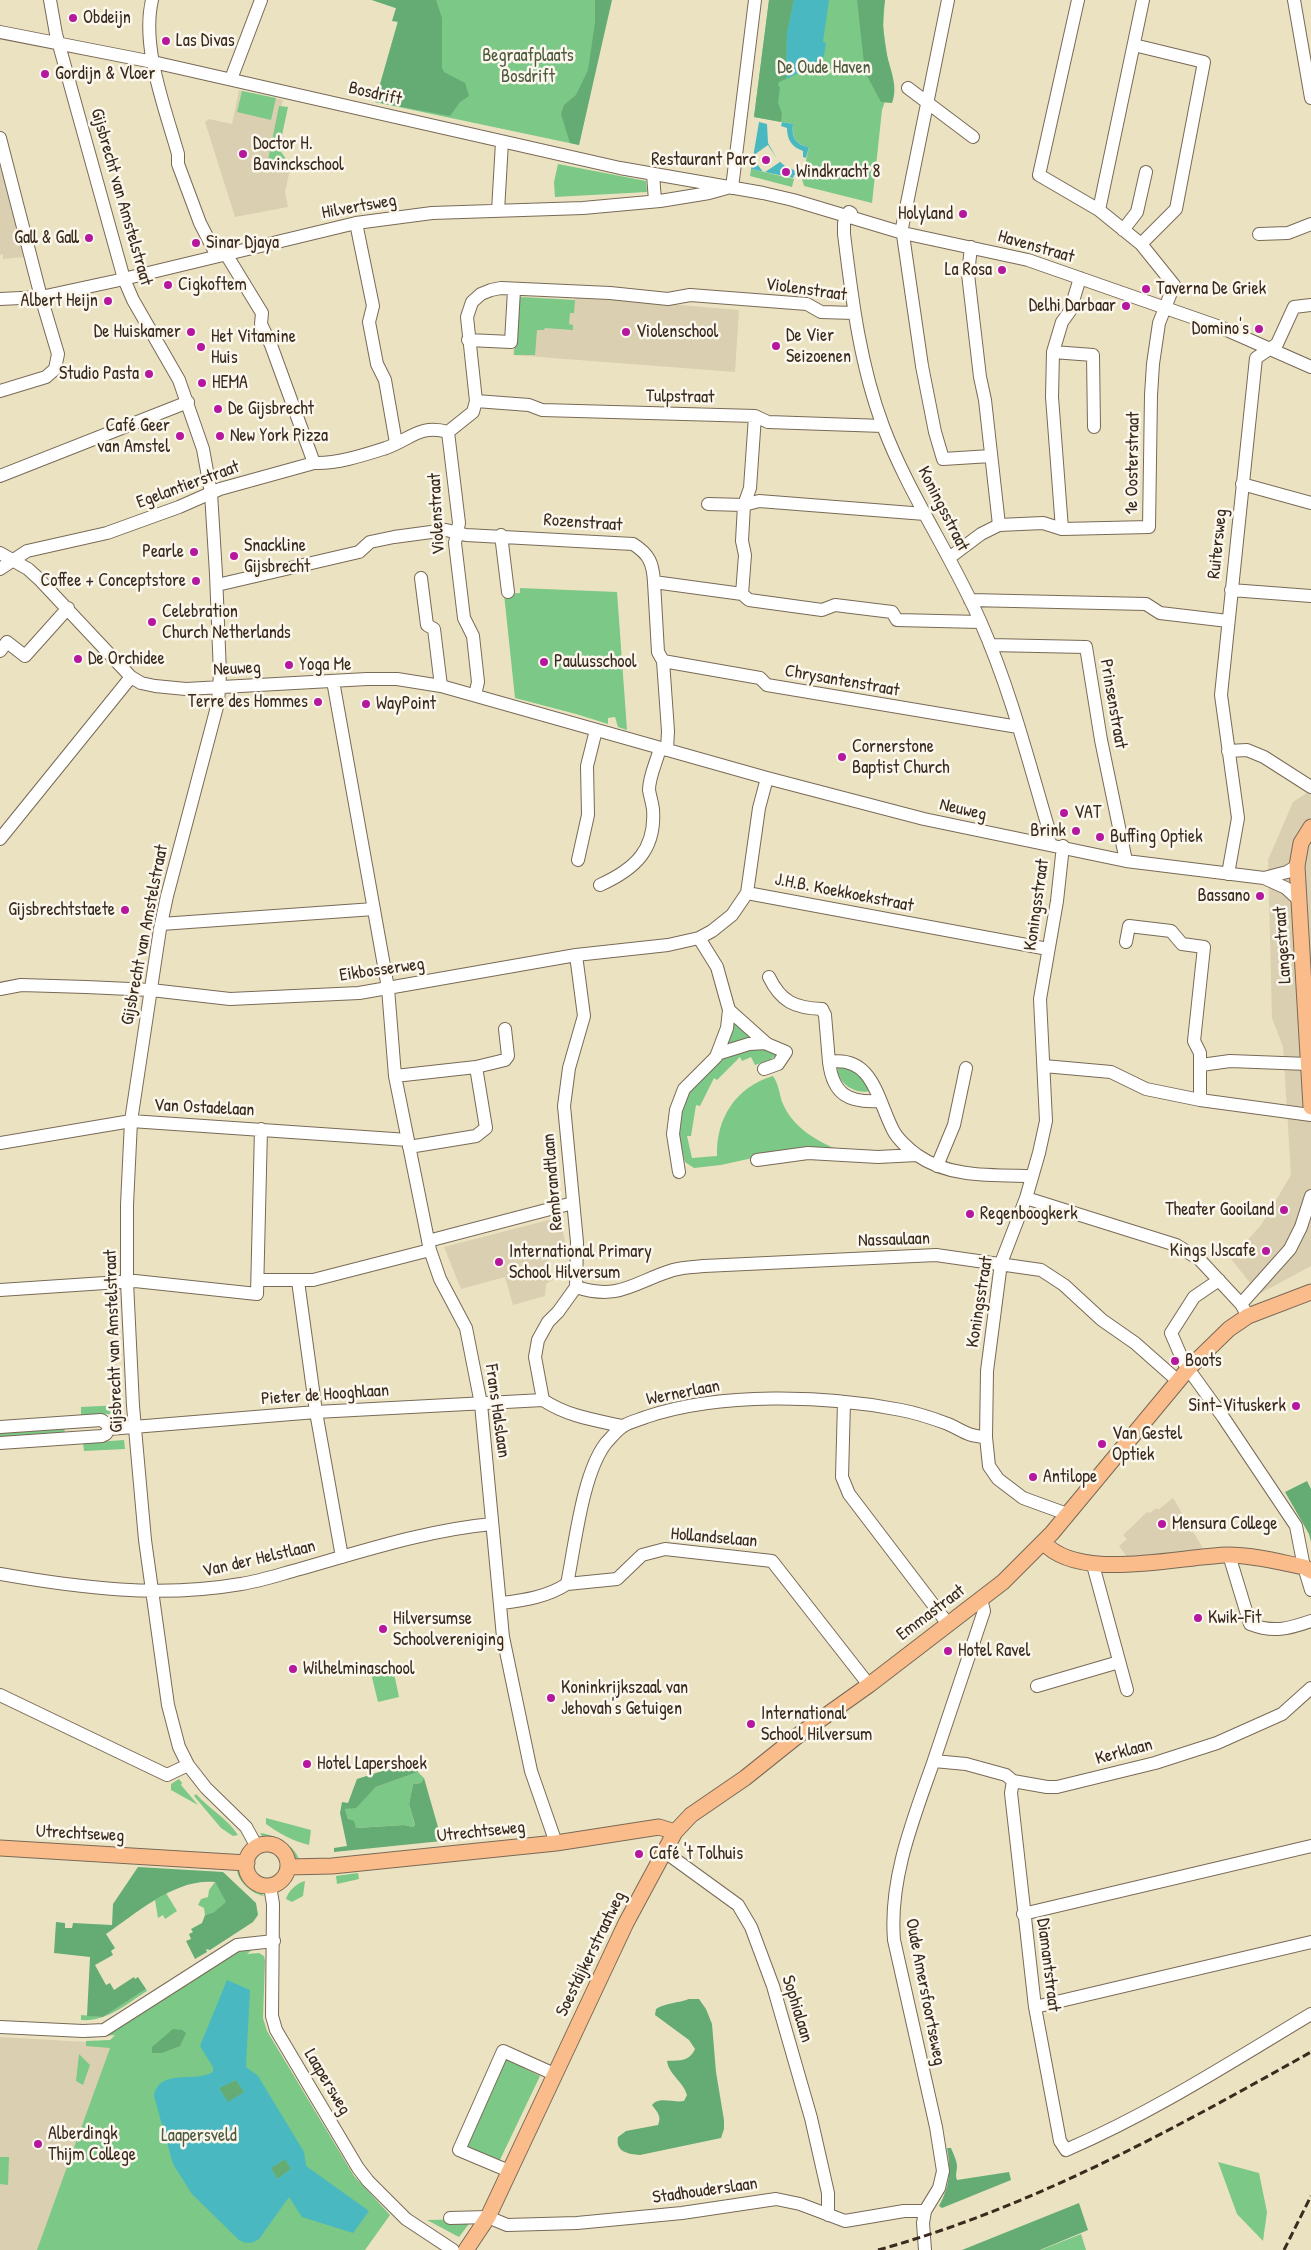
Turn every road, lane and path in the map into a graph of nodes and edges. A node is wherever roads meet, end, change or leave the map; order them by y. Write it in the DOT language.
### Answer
graph roads {
  1 [pos="50,0"];
  2 [pos="152,0"];
  3 [pos="261,0"];
  4 [pos="755,0"];
  5 [pos="948,0"];
  6 [pos="1078,0"];
  7 [pos="1143,0"];
  8 [pos="1296,0"];
  9 [pos="0,32"];
  10 [pos="59,44"];
  11 [pos="1134,45"];
  12 [pos="153,62"];
  13 [pos="231,79"];
  14 [pos="908,88"];
  15 [pos="1311,98"];
  16 [pos="927,101"];
  17 [pos="973,137"];
  18 [pos="0,138"];
  19 [pos="502,142"];
  20 [pos="1146,172"];
  21 [pos="653,174"];
  22 [pos="734,188"];
  23 [pos="655,201"];
  24 [pos="1099,210"];
  25 [pos="498,211"];
  26 [pos="848,214"];
  27 [pos="356,223"];
  28 [pos="1311,224"];
  29 [pos="902,230"];
  30 [pos="1123,230"];
  31 [pos="1259,234"];
  32 [pos="1141,244"];
  33 [pos="971,247"];
  34 [pos="222,255"];
  35 [pos="1080,278"];
  36 [pos="124,279"];
  37 [pos="514,290"];
  38 [pos="41,297"];
  39 [pos="0,299"];
  40 [pos="1311,304"];
  41 [pos="1164,308"];
  42 [pos="854,314"];
  43 [pos="468,340"];
  44 [pos="1273,347"];
  45 [pos="1053,352"];
  46 [pos="1311,367"];
  47 [pos="0,391"];
  48 [pos="476,401"];
  49 [pos="188,402"];
  50 [pos="754,416"];
  51 [pos="883,426"];
  52 [pos="1094,427"];
  53 [pos="448,432"];
  54 [pos="396,443"];
  55 [pos="991,456"];
  56 [pos="314,463"];
  57 [pos="0,476"];
  58 [pos="1242,484"];
  59 [pos="211,493"];
  60 [pos="1311,503"];
  61 [pos="708,504"];
  62 [pos="744,505"];
  63 [pos="925,514"];
  64 [pos="999,525"];
  65 [pos="1062,529"];
  66 [pos="457,532"];
  67 [pos="501,535"];
  68 [pos="0,553"];
  69 [pos="949,558"];
  70 [pos="13,561"];
  71 [pos="0,569"];
  72 [pos="421,578"];
  73 [pos="654,582"];
  74 [pos="217,584"];
  75 [pos="1231,590"];
  76 [pos="508,592"];
  77 [pos="742,594"];
  78 [pos="1311,596"];
  79 [pos="970,600"];
  80 [pos="68,608"];
  81 [pos="1228,621"];
  82 [pos="980,622"];
  83 [pos="990,646"];
  84 [pos="0,651"];
  85 [pos="664,661"];
  86 [pos="131,678"];
  87 [pos="333,681"];
  88 [pos="441,686"];
  89 [pos="219,688"];
  90 [pos="475,695"];
  91 [pos="1018,727"];
  92 [pos="596,730"];
  93 [pos="664,749"];
  94 [pos="1228,751"];
  95 [pos="767,778"];
  96 [pos="1311,787"];
  97 [pos="1311,827"];
  98 [pos="0,839"];
  99 [pos="1057,845"];
  100 [pos="578,860"];
  101 [pos="1126,860"];
  102 [pos="1297,866"];
  103 [pos="1228,874"];
  104 [pos="1264,878"];
  105 [pos="600,885"];
  106 [pos="747,893"];
  107 [pos="1299,900"];
  108 [pos="374,909"];
  109 [pos="161,924"];
  110 [pos="699,938"];
  111 [pos="1307,938"];
  112 [pos="1126,942"];
  113 [pos="1048,949"];
  114 [pos="576,955"];
  115 [pos="769,977"];
  116 [pos="388,988"];
  117 [pos="0,989"];
  118 [pos="151,990"];
  119 [pos="730,1010"];
  120 [pos="504,1029"];
  121 [pos="766,1043"];
  122 [pos="717,1054"];
  123 [pos="829,1062"];
  124 [pos="1308,1064"];
  125 [pos="1201,1065"];
  126 [pos="1044,1066"];
  127 [pos="476,1067"];
  128 [pos="966,1068"];
  129 [pos="764,1069"];
  130 [pos="395,1076"];
  131 [pos="1200,1100"];
  132 [pos="880,1101"];
  133 [pos="1311,1107"];
  134 [pos="1311,1115"];
  135 [pos="131,1121"];
  136 [pos="261,1129"];
  137 [pos="0,1143"];
  138 [pos="408,1144"];
  139 [pos="916,1155"];
  140 [pos="757,1160"];
  141 [pos="937,1166"];
  142 [pos="679,1172"];
  143 [pos="1032,1176"];
  144 [pos="1311,1196"];
  145 [pos="1026,1198"];
  146 [pos="573,1203"];
  147 [pos="429,1245"];
  148 [pos="1001,1263"];
  149 [pos="1215,1276"];
  150 [pos="258,1280"];
  151 [pos="298,1281"];
  152 [pos="1311,1281"];
  153 [pos="128,1282"];
  154 [pos="576,1287"];
  155 [pos="0,1290"];
  156 [pos="1311,1292"];
  157 [pos="1244,1310"];
  158 [pos="1188,1369"];
  159 [pos="1178,1381"];
  160 [pos="543,1400"];
  161 [pos="844,1402"];
  162 [pos="481,1404"];
  163 [pos="316,1412"];
  164 [pos="622,1426"];
  165 [pos="0,1427"];
  166 [pos="135,1427"];
  167 [pos="109,1429"];
  168 [pos="986,1437"];
  169 [pos="0,1443"];
  170 [pos="1067,1514"];
  171 [pos="492,1524"];
  172 [pos="1043,1542"];
  173 [pos="1229,1555"];
  174 [pos="342,1557"];
  175 [pos="1093,1565"];
  176 [pos="1307,1569"];
  177 [pos="0,1574"];
  178 [pos="567,1584"];
  179 [pos="1311,1590"];
  180 [pos="151,1592"];
  181 [pos="981,1599"];
  182 [pos="502,1603"];
  183 [pos="1311,1620"];
  184 [pos="948,1624"];
  185 [pos="1120,1662"];
  186 [pos="869,1684"];
  187 [pos="1037,1686"];
  188 [pos="1311,1688"];
  189 [pos="1127,1690"];
  190 [pos="0,1695"];
  191 [pos="934,1761"];
  192 [pos="188,1765"];
  193 [pos="1013,1781"];
  194 [pos="675,1832"];
  195 [pos="556,1843"];
  196 [pos="1311,1846"];
  197 [pos="257,1847"];
  198 [pos="0,1848"];
  199 [pos="665,1852"];
  200 [pos="247,1863"];
  201 [pos="288,1867"];
  202 [pos="270,1886"];
  203 [pos="1023,1914"];
  204 [pos="274,1941"];
  205 [pos="1311,1942"];
  206 [pos="1035,2007"];
  207 [pos="1311,2014"];
  208 [pos="0,2027"];
  209 [pos="554,2074"];
  210 [pos="509,2171"];
  211 [pos="925,2211"];
  212 [pos="828,2215"];
  213 [pos="488,2217"];
  214 [pos="450,2218"];
  215 [pos="453,2250"];
  216 [pos="466,2250"];
  217 [pos="925,2250"];
  1 -- 10 [label="street, Gijsbrecht van Amstelstraat"];
  2 -- 12 [label="street"];
  3 -- 13 [label="street"];
  4 -- 22 [label="street"];
  5 -- 16 [label="street"];
  6 -- 24 [label="street"];
  7 -- 11 [label="street"];
  8 -- 15 [label="street"];
  9 -- 10 [label="street, Bosdrift"];
  10 -- 12 [label="street, Bosdrift"];
  10 -- 36 [label="street, Gijsbrecht van Amstelstraat"];
  11 -- 24 [label="street"];
  11 -- 32 [label="street"];
  12 -- 13 [label="street, Bosdrift"];
  12 -- 34 [label="street"];
  13 -- 19 [label="street, Bosdrift"];
  14 -- 16 [label="street"];
  16 -- 17 [label="street"];
  16 -- 29 [label="street"];
  18 -- 38 [label="street"];
  19 -- 21 [label="street, Bosdrift"];
  19 -- 25 [label="street"];
  20 -- 30 [label="street"];
  21 -- 22 [label="street, Bosdrift"];
  21 -- 23 [label="street"];
  22 -- 23 [label="street, Hilvertsweg"];
  22 -- 26 [label="street, Havenstraat"];
  23 -- 25 [label="street, Hilvertsweg"];
  24 -- 30 [label="street"];
  25 -- 27 [label="street, Hilvertsweg"];
  26 -- 29 [label="street, Havenstraat"];
  26 -- 42 [label="street, Koningsstraat"];
  27 -- 34 [label="street, Hilvertsweg"];
  27 -- 54 [label="street"];
  28 -- 31 [label="street"];
  29 -- 33 [label="street, Havenstraat"];
  29 -- 55 [label="street"];
  30 -- 32 [label="street"];
  32 -- 41 [label="street"];
  33 -- 35 [label="street, Havenstraat"];
  33 -- 55 [label="street"];
  34 -- 36 [label="street, Hilvertsweg"];
  34 -- 56 [label="street"];
  35 -- 41 [label="street, Havenstraat"];
  35 -- 45 [label="street"];
  36 -- 38 [label="street, Hilvertsweg"];
  36 -- 49 [label="street, Gijsbrecht van Amstelstraat"];
  37 -- 42 [label="street, Violenstraat"];
  37 -- 43 [label="street, Violenstraat"];
  37 -- 43 [label="street"];
  38 -- 39 [label="street, Hilvertsweg"];
  38 -- 47 [label="street"];
  40 -- 44 [label="street, Ruitersweg"];
  41 -- 44 [label="street, Havenstraat"];
  41 -- 65 [label="street, 1e Oosterstraat"];
  42 -- 51 [label="street, Koningsstraat"];
  43 -- 48 [label="street, Violenstraat"];
  44 -- 46 [label="street, Havenstraat"];
  44 -- 58 [label="street, Ruitersweg"];
  45 -- 52 [label="street"];
  45 -- 65 [label="street"];
  48 -- 50 [label="street, Tulpstraat"];
  48 -- 53 [label="street"];
  49 -- 57 [label="street"];
  49 -- 59 [label="street, Gijsbrecht van Amstelstraat"];
  50 -- 51 [label="street, Tulpstraat"];
  50 -- 62 [label="street"];
  51 -- 63 [label="street, Koningsstraat"];
  53 -- 54 [label="street, Egelantierstraat"];
  53 -- 66 [label="street, Violenstraat"];
  54 -- 56 [label="street, Egelantierstraat"];
  55 -- 64 [label="street"];
  56 -- 59 [label="street, Egelantierstraat"];
  58 -- 60 [label="street"];
  58 -- 75 [label="street, Ruitersweg"];
  59 -- 70 [label="street, Egelantierstraat"];
  59 -- 74 [label="street, Gijsbrecht van Amstelstraat"];
  61 -- 62 [label="street"];
  62 -- 63 [label="street"];
  62 -- 77 [label="street"];
  63 -- 69 [label="street, Koningsstraat"];
  64 -- 65 [label="street, 1e Oosterstraat"];
  64 -- 69 [label="street, 1e Oosterstraat"];
  66 -- 67 [label="street, Rozenstraat"];
  66 -- 74 [label="street, Rozenstraat"];
  66 -- 90 [label="street, Violenstraat"];
  67 -- 73 [label="street, Rozenstraat"];
  67 -- 76 [label="street"];
  68 -- 70 [label="street"];
  69 -- 79 [label="street, Koningsstraat"];
  70 -- 71 [label="street, Egelantierstraat"];
  70 -- 80 [label="street"];
  72 -- 88 [label="street"];
  73 -- 77 [label="street"];
  73 -- 85 [label="street, Rozenstraat"];
  74 -- 89 [label="street, Gijsbrecht van Amstelstraat"];
  75 -- 78 [label="street"];
  75 -- 81 [label="street, Ruitersweg"];
  77 -- 82 [label="street"];
  79 -- 81 [label="street"];
  79 -- 82 [label="street, Koningsstraat"];
  80 -- 84 [label="street"];
  80 -- 86 [label="street"];
  81 -- 94 [label="street, Ruitersweg"];
  82 -- 83 [label="street, Koningsstraat"];
  83 -- 91 [label="street, Koningsstraat"];
  83 -- 101 [label="street, Prinsenstraat"];
  85 -- 91 [label="street, Chrysantenstraat"];
  85 -- 93 [label="street, Rozenstraat"];
  86 -- 89 [label="street, Neuweg"];
  86 -- 98 [label="street"];
  87 -- 88 [label="street, Neuweg"];
  87 -- 89 [label="street, Neuweg"];
  87 -- 108 [label="street, Frans Halslaan"];
  88 -- 90 [label="street, Neuweg"];
  89 -- 109 [label="street, Gijsbrecht van Amstelstraat"];
  90 -- 92 [label="street, Neuweg"];
  91 -- 99 [label="street, Koningsstraat"];
  92 -- 93 [label="street, Neuweg"];
  92 -- 100 [label="street"];
  93 -- 95 [label="street, Neuweg"];
  93 -- 105 [label="street"];
  94 -- 96 [label="street"];
  94 -- 103 [label="street, Ruitersweg"];
  95 -- 99 [label="street, Neuweg"];
  95 -- 106 [label="street, J.H.B. Koekkoekstraat"];
  97 -- 102 [label="main road, Langestraat"];
  99 -- 101 [label="street, Neuweg"];
  99 -- 113 [label="street, Koningsstraat"];
  101 -- 103 [label="street, Neuweg"];
  102 -- 104 [label="street, Neuweg"];
  102 -- 107 [label="main road, Langestraat"];
  103 -- 104 [label="street, Neuweg"];
  104 -- 107 [label="street, Neuweg"];
  106 -- 110 [label="street, Eikbosserweg"];
  106 -- 113 [label="street, J.H.B. Koekkoekstraat"];
  107 -- 111 [label="main road, Langestraat"];
  108 -- 109 [label="street"];
  108 -- 116 [label="street, Frans Halslaan"];
  109 -- 118 [label="street, Gijsbrecht van Amstelstraat"];
  110 -- 114 [label="street, Eikbosserweg"];
  110 -- 119 [label="street"];
  111 -- 124 [label="main road, Langestraat"];
  112 -- 125 [label="street"];
  113 -- 126 [label="street, Koningsstraat"];
  114 -- 116 [label="street, Eikbosserweg"];
  114 -- 146 [label="street, Rembrandtlaan"];
  115 -- 123 [label="street"];
  116 -- 118 [label="street, Eikbosserweg"];
  116 -- 130 [label="street, Frans Halslaan"];
  117 -- 118 [label="street, Eikbosserweg"];
  118 -- 135 [label="street, Gijsbrecht van Amstelstraat"];
  119 -- 121 [label="street"];
  119 -- 122 [label="street"];
  120 -- 127 [label="street"];
  121 -- 122 [label="street"];
  121 -- 129 [label="street"];
  122 -- 142 [label="street"];
  123 -- 132 [label="street"];
  123 -- 132 [label="street"];
  124 -- 125 [label="street"];
  124 -- 133 [label="main road, Langestraat"];
  125 -- 131 [label="street"];
  126 -- 131 [label="street"];
  126 -- 143 [label="street, Koningsstraat"];
  127 -- 130 [label="street"];
  127 -- 138 [label="street, Van Ostadelaan"];
  128 -- 141 [label="street"];
  130 -- 138 [label="street, Frans Halslaan"];
  131 -- 134 [label="street"];
  132 -- 139 [label="street"];
  135 -- 136 [label="street, Van Ostadelaan"];
  135 -- 137 [label="street, Van Ostadelaan"];
  135 -- 153 [label="street, Gijsbrecht van Amstelstraat"];
  136 -- 138 [label="street, Van Ostadelaan"];
  136 -- 150 [label="street"];
  138 -- 147 [label="street, Frans Halslaan"];
  139 -- 140 [label="street"];
  139 -- 141 [label="street"];
  141 -- 143 [label="street"];
  143 -- 145 [label="street, Koningsstraat"];
  144 -- 157 [label="street, Emmastraat"];
  145 -- 148 [label="street, Koningsstraat"];
  145 -- 149 [label="street"];
  146 -- 147 [label="street"];
  146 -- 154 [label="street, Rembrandtlaan"];
  147 -- 151 [label="street"];
  147 -- 162 [label="street, Frans Halslaan"];
  148 -- 154 [label="street, Nassaulaan"];
  148 -- 159 [label="street, Nassaulaan"];
  148 -- 168 [label="street, Koningsstraat"];
  149 -- 157 [label="street"];
  149 -- 158 [label="street"];
  150 -- 151 [label="street"];
  150 -- 153 [label="street"];
  151 -- 163 [label="street"];
  152 -- 157 [label="main road"];
  153 -- 155 [label="street"];
  153 -- 166 [label="street, Gijsbrecht van Amstelstraat"];
  154 -- 160 [label="street"];
  156 -- 157 [label="main road, Emmastraat"];
  157 -- 158 [label="main road, Emmastraat"];
  158 -- 159 [label="main road, Emmastraat"];
  158 -- 176 [label="street"];
  159 -- 170 [label="main road, Emmastraat"];
  160 -- 162 [label="street, Pieter de Hooghlaan"];
  160 -- 164 [label="street"];
  161 -- 164 [label="street, Wernerlaan"];
  161 -- 168 [label="street, Wernerlaan"];
  161 -- 184 [label="street"];
  162 -- 163 [label="street, Pieter de Hooghlaan"];
  162 -- 171 [label="street, Frans Halslaan"];
  163 -- 166 [label="street, Pieter de Hooghlaan"];
  163 -- 174 [label="street"];
  164 -- 178 [label="street, Wernerlaan"];
  165 -- 167 [label="street, Pieter de Hooghlaan"];
  166 -- 167 [label="street, Pieter de Hooghlaan"];
  166 -- 180 [label="street, Gijsbrecht van Amstelstraat"];
  167 -- 169 [label="street, Pieter de Hooghlaan"];
  168 -- 170 [label="street, Koningsstraat"];
  170 -- 172 [label="main road, Emmastraat"];
  171 -- 174 [label="street, Van der Helstlaan"];
  171 -- 182 [label="street, Frans Halslaan"];
  172 -- 175 [label="main road"];
  172 -- 181 [label="main road, Emmastraat"];
  173 -- 175 [label="main road"];
  173 -- 176 [label="main road"];
  173 -- 183 [label="street"];
  174 -- 180 [label="street, Van der Helstlaan"];
  175 -- 185 [label="street"];
  176 -- 179 [label="street"];
  177 -- 180 [label="street, Van der Helstlaan"];
  178 -- 182 [label="street"];
  178 -- 186 [label="street, Hollandselaan"];
  180 -- 192 [label="street, Gijsbrecht van Amstelstraat"];
  181 -- 184 [label="main road, Emmastraat"];
  181 -- 191 [label="street, Oude Amersfoortseweg"];
  182 -- 195 [label="street, Frans Halslaan"];
  184 -- 186 [label="main road, Emmastraat"];
  185 -- 187 [label="street"];
  185 -- 189 [label="street"];
  186 -- 194 [label="main road, Emmastraat"];
  188 -- 193 [label="street, Kerklaan"];
  190 -- 192 [label="street"];
  191 -- 193 [label="street, Kerklaan"];
  191 -- 211 [label="street, Oude Amersfoortseweg"];
  192 -- 197 [label="street, Gijsbrecht van Amstelstraat"];
  193 -- 203 [label="street, Diamantstraat"];
  194 -- 195 [label="main road, Utrechtseweg"];
  194 -- 199 [label="main road, Emmastraat"];
  195 -- 201 [label="main road, Utrechtseweg"];
  196 -- 203 [label="street"];
  197 -- 200 [label="main road"];
  197 -- 201 [label="main road"];
  198 -- 200 [label="main road, Utrechtseweg"];
  199 -- 209 [label="main road, Soestdijkerstraatweg"];
  199 -- 212 [label="street, Sophialaan"];
  200 -- 202 [label="main road"];
  201 -- 202 [label="main road"];
  202 -- 204 [label="street, Laapersweg"];
  203 -- 206 [label="street, Diamantstraat"];
  204 -- 208 [label="street"];
  204 -- 215 [label="street, Laapersweg"];
  205 -- 206 [label="street"];
  206 -- 207 [label="street, Diamantstraat"];
  209 -- 210 [label="main road, Soestdijkerstraatweg"];
  209 -- 210 [label="street"];
  210 -- 213 [label="main road, Soestdijkerstraatweg"];
  211 -- 212 [label="street, Stadhouderslaan"];
  211 -- 217 [label="street, Oude Amersfoortseweg"];
  212 -- 213 [label="street, Stadhouderslaan"];
  213 -- 214 [label="street"];
  213 -- 216 [label="main road, Soestdijkerstraatweg"];
}
